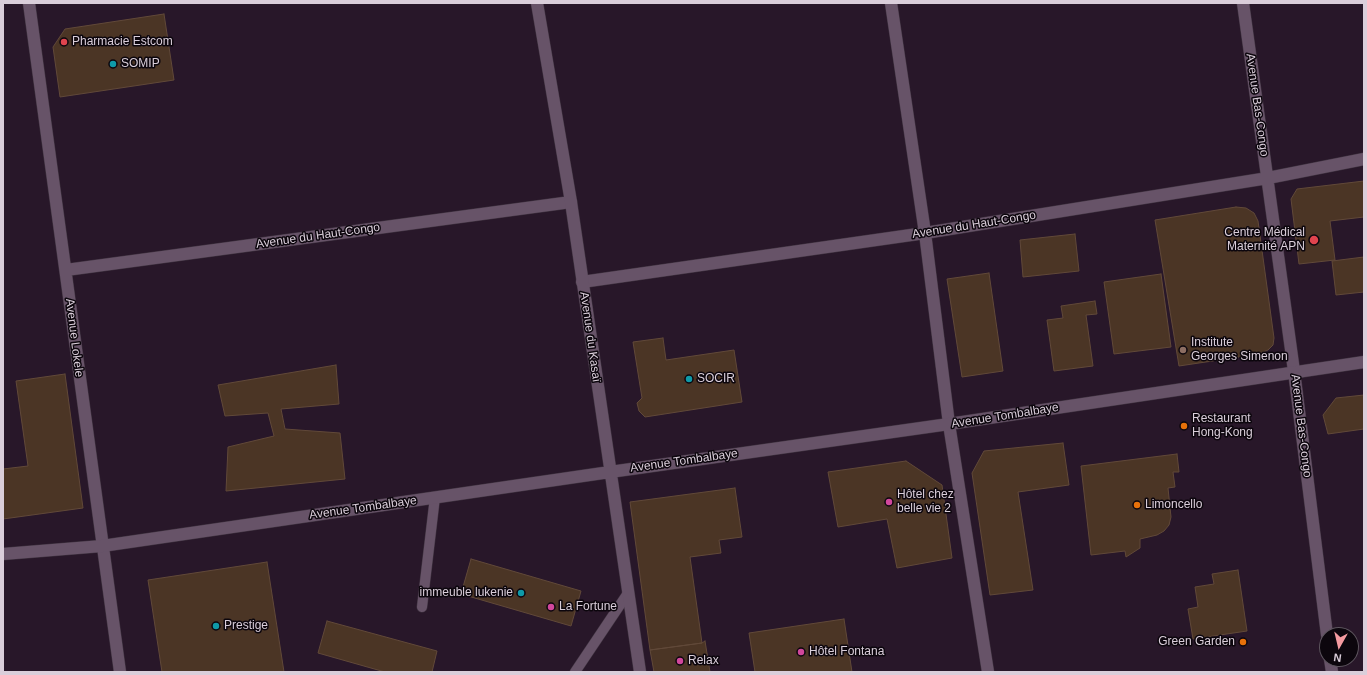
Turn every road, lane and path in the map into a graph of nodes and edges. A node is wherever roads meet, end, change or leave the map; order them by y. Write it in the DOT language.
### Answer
graph roads {
  1 [pos="29,3"];
  2 [pos="537,3"];
  3 [pos="891,3"];
  4 [pos="1243,3"];
  5 [pos="1364,160"];
  6 [pos="1268,178"];
  7 [pos="571,202"];
  8 [pos="925,233"];
  9 [pos="66,270"];
  10 [pos="582,282"];
  11 [pos="1364,362"];
  12 [pos="1294,371"];
  13 [pos="949,424"];
  14 [pos="610,472"];
  15 [pos="436,497"];
  16 [pos="102,546"];
  17 [pos="3,554"];
  18 [pos="628,593"];
  19 [pos="422,606"];
  20 [pos="1326,627"];
  21 [pos="120,672"];
  22 [pos="575,672"];
  23 [pos="640,672"];
  24 [pos="988,672"];
  1 -- 9 [label="street, Avenue Lokele"];
  2 -- 7 [label="street, Avenue du Kasaï"];
  3 -- 8 [label="street"];
  4 -- 6 [label="street, Avenue Bas-Congo"];
  5 -- 6 [label="street, Avenue du Haut-Congo"];
  6 -- 8 [label="street, Avenue du Haut-Congo"];
  6 -- 12 [label="street, Avenue Bas-Congo"];
  7 -- 9 [label="street, Avenue du Haut-Congo"];
  7 -- 10 [label="street, Avenue du Kasaï"];
  8 -- 10 [label="street, Avenue du Haut-Congo"];
  8 -- 13 [label="street"];
  9 -- 16 [label="street, Avenue Lokele"];
  10 -- 14 [label="street, Avenue du Kasaï"];
  11 -- 12 [label="street, Avenue Tombalbaye"];
  12 -- 13 [label="street, Avenue Tombalbaye"];
  12 -- 20 [label="street, Avenue Bas-Congo"];
  13 -- 14 [label="street, Avenue Tombalbaye"];
  13 -- 24 [label="street"];
  14 -- 15 [label="street, Avenue Tombalbaye"];
  14 -- 18 [label="street, Avenue du Kasaï"];
  15 -- 16 [label="street, Avenue Tombalbaye"];
  15 -- 19 [label="lane"];
  16 -- 17 [label="street, Avenue Tombalbaye"];
  16 -- 21 [label="street, Avenue Lokele"];
  18 -- 22 [label="lane"];
  18 -- 23 [label="street, Avenue du Kasaï"];
}
